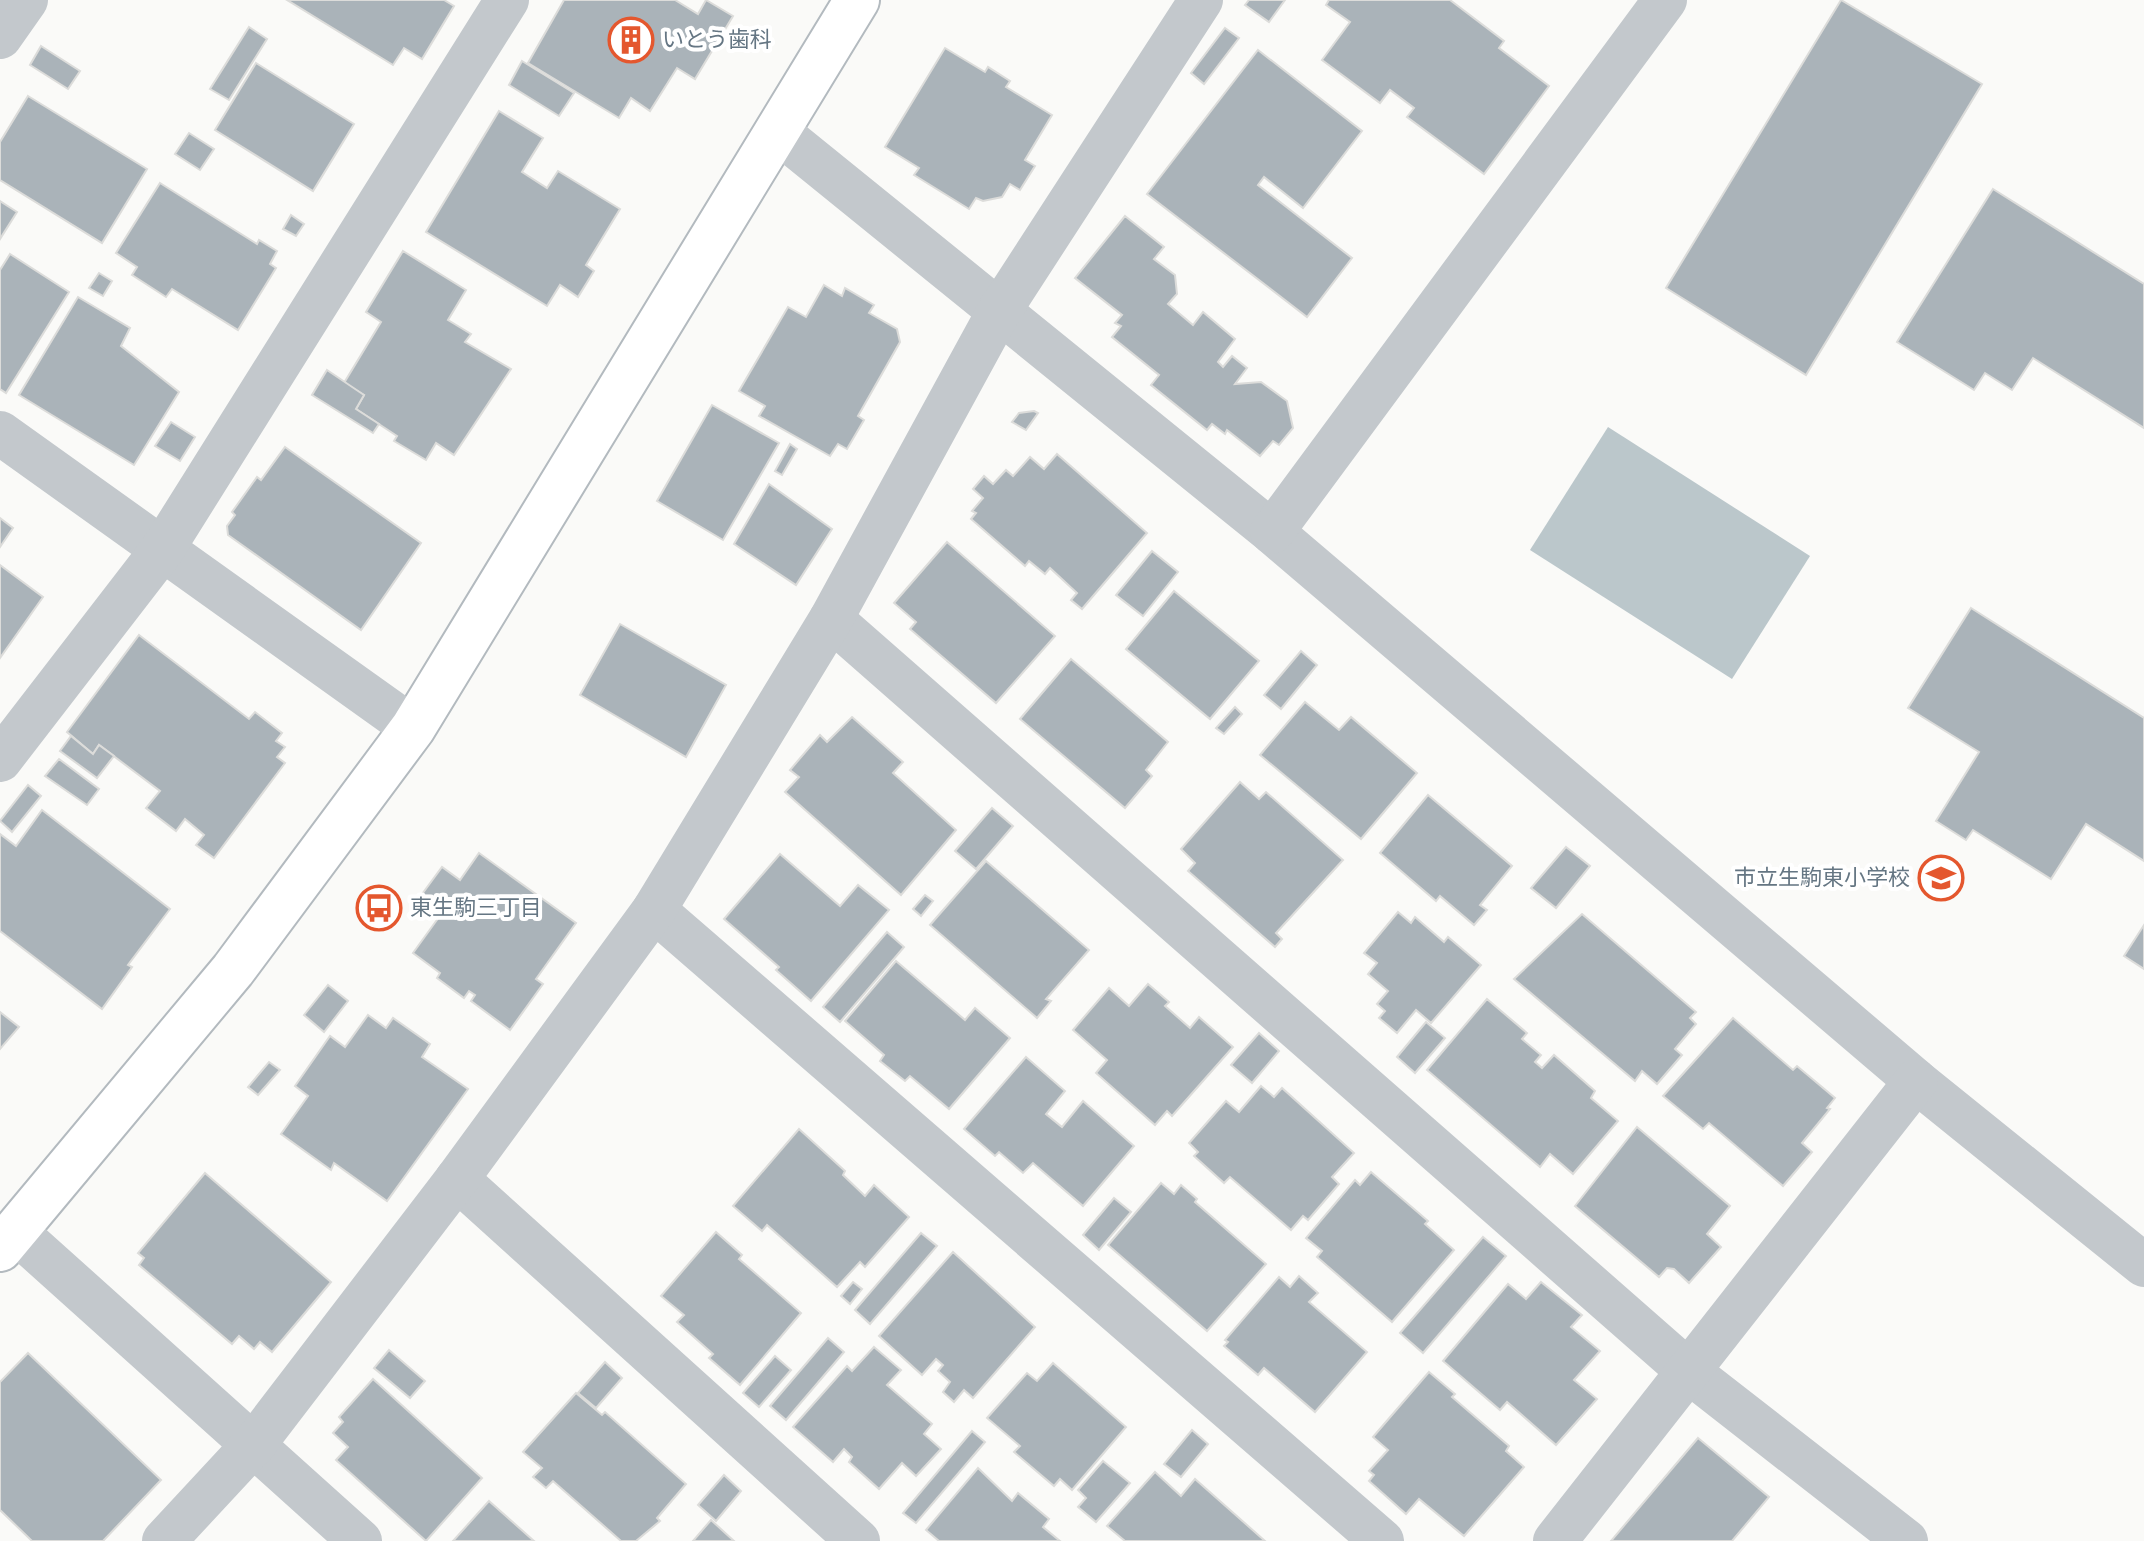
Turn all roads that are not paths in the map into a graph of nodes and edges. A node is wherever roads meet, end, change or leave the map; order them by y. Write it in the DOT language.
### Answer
graph roads {
  1 [pos="26,0"];
  2 [pos="507,0"];
  3 [pos="857,0"];
  4 [pos="1201,0"];
  5 [pos="1665,0"];
  6 [pos="0,37"];
  7 [pos="777,131"];
  8 [pos="998,313"];
  9 [pos="0,433"];
  10 [pos="1272,532"];
  11 [pos="162,550"];
  12 [pos="831,619"];
  13 [pos="413,728"];
  14 [pos="0,760"];
  15 [pos="654,910"];
  16 [pos="1916,1081"];
  17 [pos="457,1179"];
  18 [pos="8,1241"];
  19 [pos="2144,1265"];
  20 [pos="1688,1371"];
  21 [pos="255,1443"];
  22 [pos="164,1541"];
  23 [pos="360,1541"];
  24 [pos="858,1541"];
  25 [pos="1382,1541"];
  26 [pos="1555,1541"];
  27 [pos="1906,1541"];
  1 -- 6 [label="street"];
  2 -- 11 [label="street"];
  3 -- 7 [label="street"];
  4 -- 8 [label="street"];
  5 -- 10 [label="street"];
  7 -- 8 [label="street"];
  7 -- 13 [label="street"];
  8 -- 10 [label="street"];
  8 -- 12 [label="street"];
  9 -- 11 [label="street"];
  10 -- 16 [label="street"];
  11 -- 13 [label="street"];
  11 -- 14 [label="street"];
  12 -- 15 [label="street"];
  12 -- 20 [label="street"];
  13 -- 18 [label="street"];
  15 -- 17 [label="street"];
  15 -- 25 [label="street"];
  16 -- 19 [label="street"];
  16 -- 20 [label="street"];
  17 -- 21 [label="street"];
  17 -- 24 [label="street"];
  18 -- 21 [label="street"];
  20 -- 26 [label="street"];
  20 -- 27 [label="street"];
  21 -- 22 [label="street"];
  21 -- 23 [label="street"];
}
